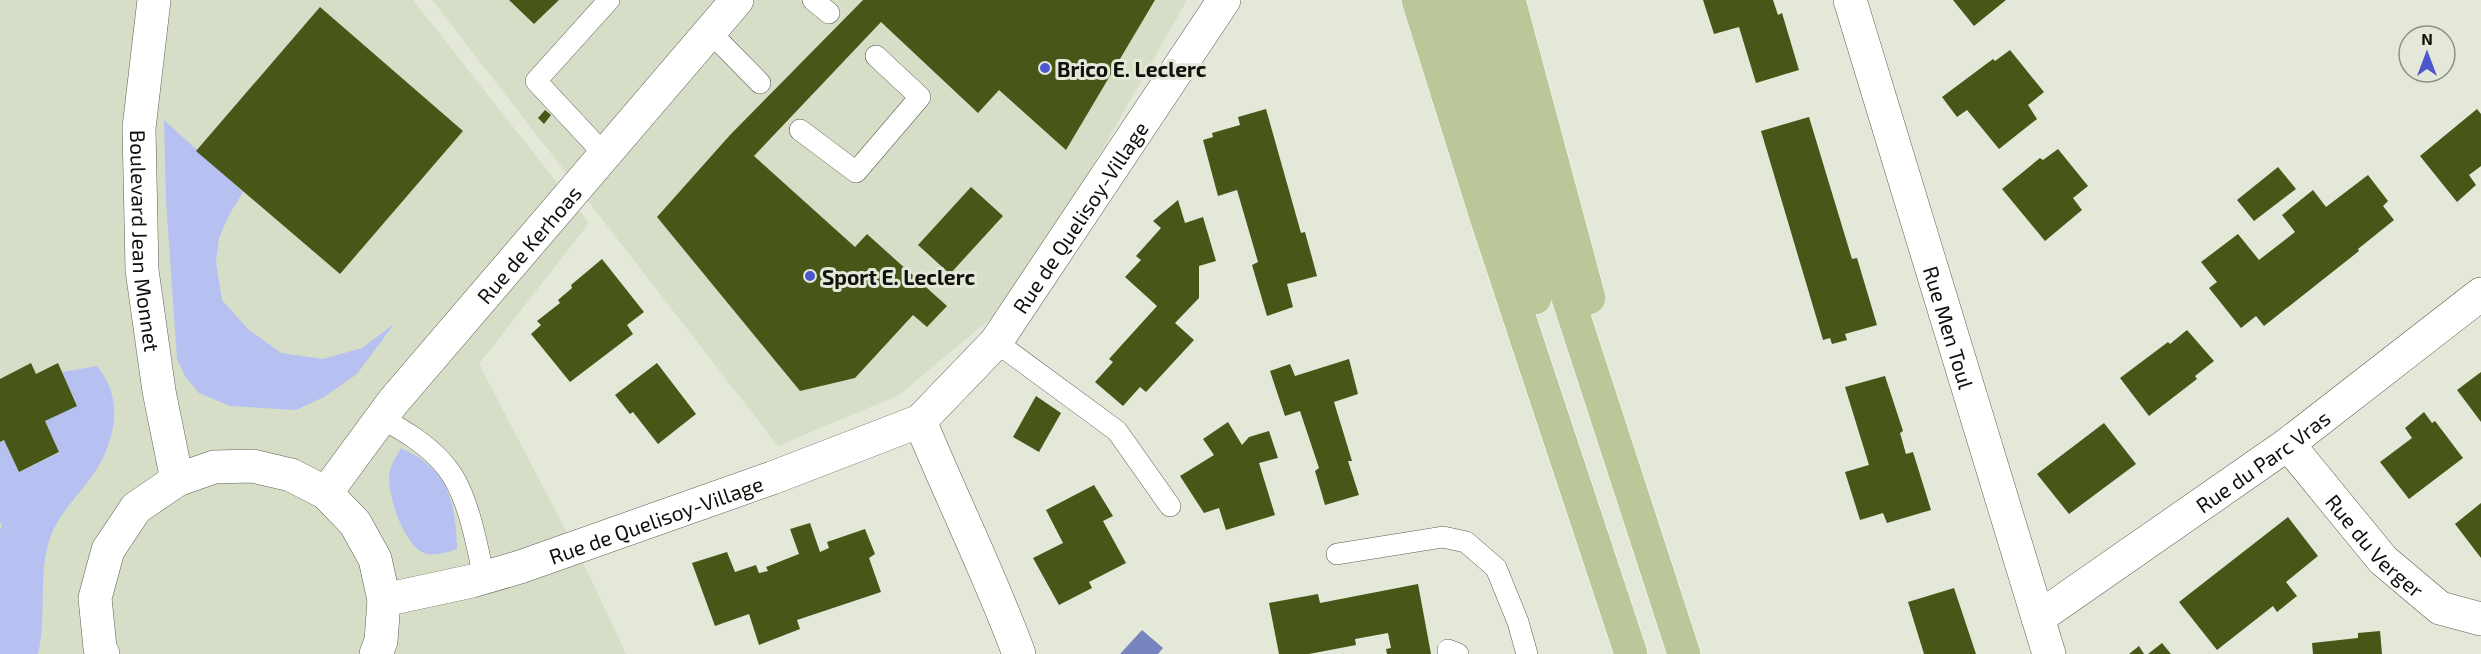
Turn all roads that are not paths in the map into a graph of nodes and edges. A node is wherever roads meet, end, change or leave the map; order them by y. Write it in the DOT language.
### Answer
graph roads {
  1 [pos="154,0"];
  2 [pos="609,0"];
  3 [pos="738,0"];
  4 [pos="1224,0"];
  5 [pos="1418,0"];
  6 [pos="1449,0"];
  7 [pos="1477,0"];
  8 [pos="1509,0"];
  9 [pos="1850,0"];
  10 [pos="711,33"];
  11 [pos="876,56"];
  12 [pos="760,83"];
  13 [pos="800,130"];
  14 [pos="605,155"];
  15 [pos="2481,294"];
  16 [pos="996,342"];
  17 [pos="381,418"];
  18 [pos="920,421"];
  19 [pos="2288,444"];
  20 [pos="177,480"];
  21 [pos="326,493"];
  22 [pos="1170,506"];
  23 [pos="1337,554"];
  24 [pos="484,578"];
  25 [pos="1667,599"];
  26 [pos="384,600"];
  27 [pos="1616,602"];
  28 [pos="2038,618"];
  29 [pos="2481,619"];
  30 [pos="103,654"];
  31 [pos="376,654"];
  32 [pos="1019,654"];
  33 [pos="1527,654"];
  34 [pos="1632,654"];
  35 [pos="1684,654"];
  36 [pos="2049,654"];
  1 -- 20 [label="street, Boulevard Jean Monnet"];
  2 -- 14 [label="lane"];
  3 -- 10 [label="street, Rue de Kerhoas"];
  4 -- 16 [label="street, Rue de Quelisoy-Village"];
  5 -- 27 [label="main road"];
  6 -- 27 [label="main road"];
  7 -- 25 [label="main road"];
  8 -- 25 [label="main road"];
  9 -- 28 [label="street, Rue Men Toul"];
  10 -- 12 [label="lane"];
  10 -- 14 [label="street, Rue de Kerhoas"];
  11 -- 13 [label="lane"];
  14 -- 17 [label="street, Rue de Kerhoas"];
  15 -- 19 [label="street, Rue du Parc Vras"];
  16 -- 18 [label="street, Rue de Quelisoy-Village"];
  16 -- 22 [label="lane"];
  17 -- 21 [label="street, Rue de Kerhoas"];
  17 -- 24 [label="lane"];
  18 -- 24 [label="street, Rue de Quelisoy-Village"];
  18 -- 32 [label="street"];
  19 -- 28 [label="street, Rue du Parc Vras"];
  19 -- 29 [label="street, Rue du Verger"];
  20 -- 21 [label="street"];
  20 -- 30 [label="street"];
  21 -- 26 [label="street"];
  23 -- 33 [label="lane"];
  24 -- 26 [label="street, Rue de Quelisoy-Village"];
  25 -- 35 [label="main road"];
  26 -- 31 [label="street"];
  27 -- 34 [label="main road"];
  28 -- 36 [label="street, Rue Men Toul"];
}
